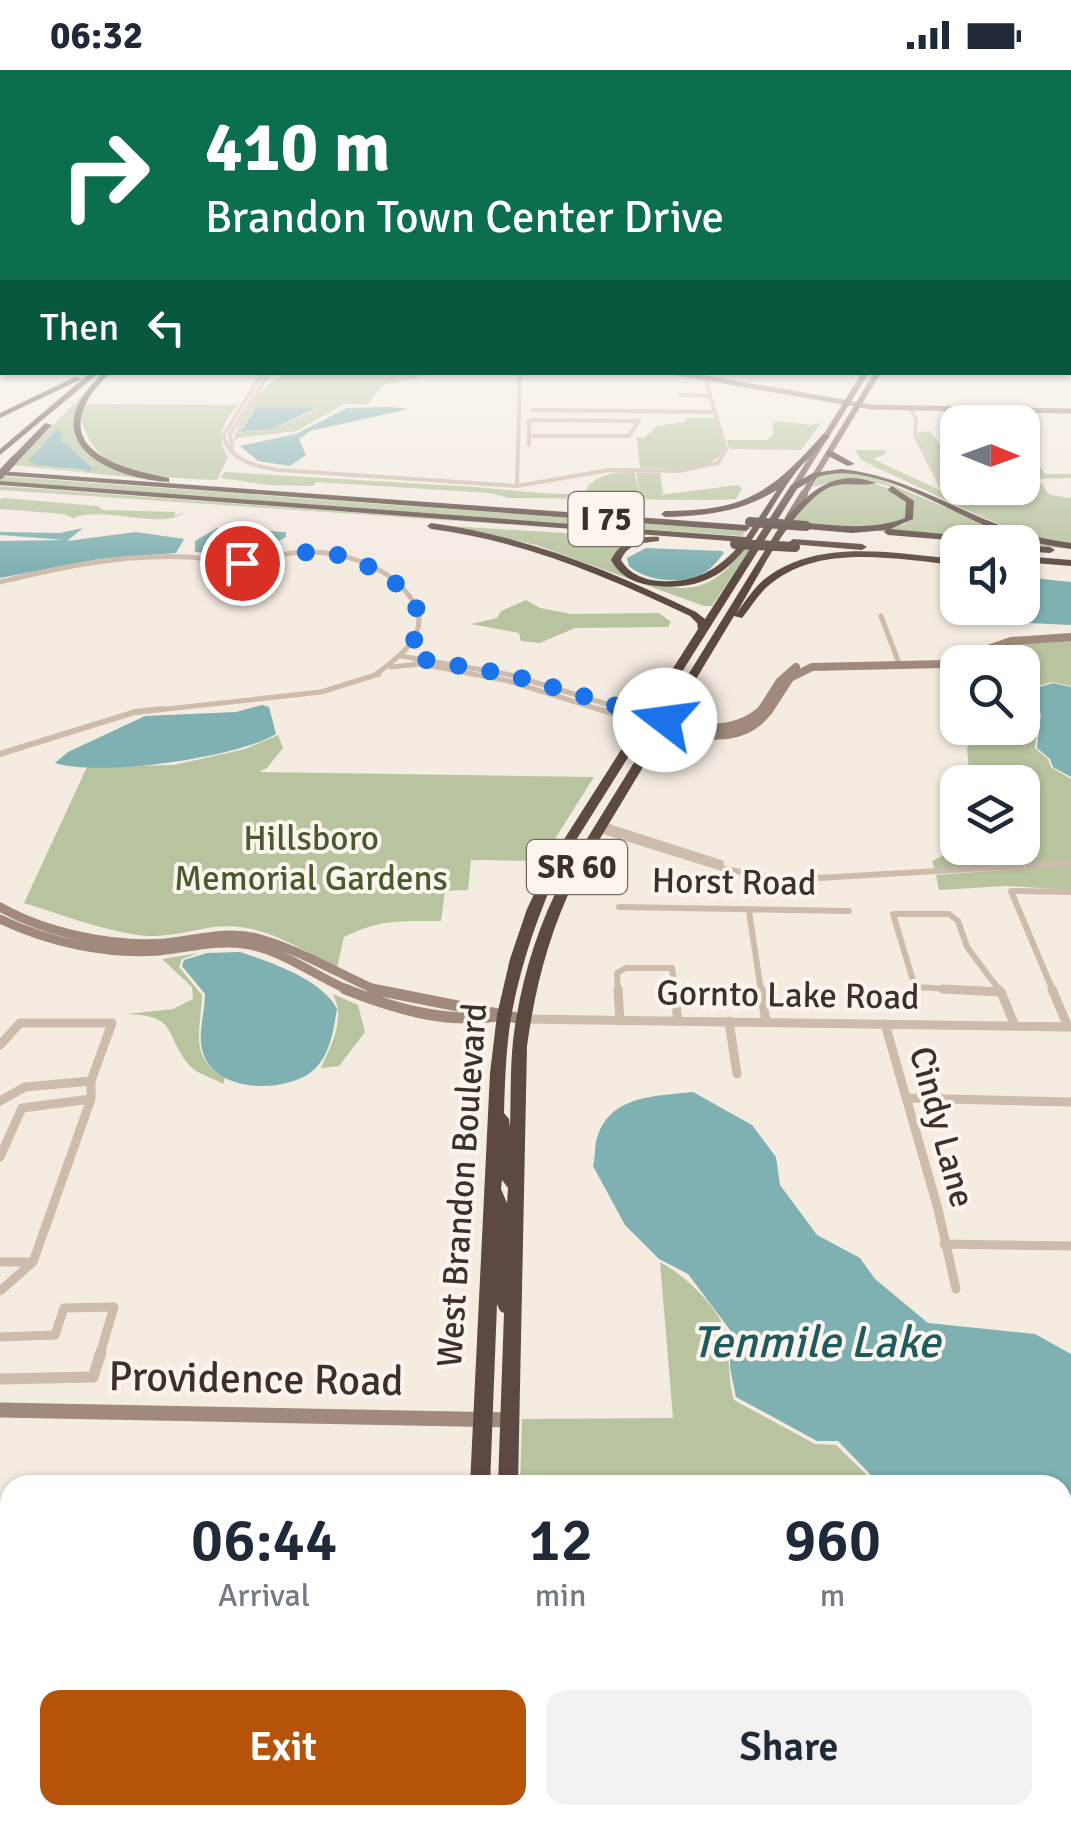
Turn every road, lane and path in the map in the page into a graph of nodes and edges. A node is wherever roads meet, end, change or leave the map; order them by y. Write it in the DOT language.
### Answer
graph roads {
  1 [pos="638,411"];
  2 [pos="47,412"];
  3 [pos="62,412"];
  4 [pos="79,412"];
  5 [pos="240,412"];
  6 [pos="519,412"];
  7 [pos="576,412"];
  8 [pos="707,412"];
  9 [pos="715,412"];
  10 [pos="841,412"];
  11 [pos="854,412"];
  12 [pos="912,412"];
  13 [pos="576,420"];
  14 [pos="639,421"];
  15 [pos="529,436"];
  16 [pos="576,436"];
  17 [pos="826,436"];
  18 [pos="529,445"];
  19 [pos="0,450"];
  20 [pos="829,453"];
  21 [pos="0,464"];
  22 [pos="16,464"];
  23 [pos="817,472"];
  24 [pos="0,474"];
  25 [pos="177,481"];
  26 [pos="792,482"];
  27 [pos="0,483"];
  28 [pos="940,484"];
  29 [pos="516,486"];
  30 [pos="198,490"];
  31 [pos="0,492"];
  32 [pos="962,512"];
  33 [pos="632,514"];
  34 [pos="396,522"];
  35 [pos="786,523"];
  36 [pos="852,530"];
  37 [pos="744,533"];
  38 [pos="798,537"];
  39 [pos="940,537"];
  40 [pos="677,539"];
  41 [pos="940,542"];
  42 [pos="1040,548"];
  43 [pos="1071,549"];
  44 [pos="940,556"];
  45 [pos="940,558"];
  46 [pos="1040,563"];
  47 [pos="1071,566"];
  48 [pos="0,582"];
  49 [pos="642,589"];
  50 [pos="743,595"];
  51 [pos="717,608"];
  52 [pos="881,616"];
  53 [pos="703,629"];
  54 [pos="1071,635"];
  55 [pos="413,640"];
  56 [pos="1001,645"];
  57 [pos="712,646"];
  58 [pos="399,657"];
  59 [pos="418,661"];
  60 [pos="940,661"];
  61 [pos="899,664"];
  62 [pos="375,675"];
  63 [pos="646,720"];
  64 [pos="663,724"];
  65 [pos="0,754"];
  66 [pos="616,766"];
  67 [pos="622,793"];
  68 [pos="581,822"];
  69 [pos="601,828"];
  70 [pos="1071,863"];
  71 [pos="568,880"];
  72 [pos="1071,892"];
  73 [pos="0,907"];
  74 [pos="619,907"];
  75 [pos="748,911"];
  76 [pos="849,911"];
  77 [pos="0,919"];
  78 [pos="1000,992"];
  79 [pos="504,1015"];
  80 [pos="523,1019"];
  81 [pos="620,1021"];
  82 [pos="678,1021"];
  83 [pos="729,1022"];
  84 [pos="766,1022"];
  85 [pos="885,1024"];
  86 [pos="1015,1026"];
  87 [pos="1070,1027"];
  88 [pos="0,1045"];
  89 [pos="737,1074"];
  90 [pos="91,1080"];
  91 [pos="907,1098"];
  92 [pos="91,1099"];
  93 [pos="0,1101"];
  94 [pos="1071,1102"];
  95 [pos="496,1106"];
  96 [pos="0,1157"];
  97 [pos="516,1184"];
  98 [pos="493,1189"];
  99 [pos="944,1244"];
  100 [pos="1071,1246"];
  101 [pos="0,1262"];
  102 [pos="33,1262"];
  103 [pos="956,1290"];
  104 [pos="0,1291"];
  105 [pos="0,1337"];
  106 [pos="512,1351"];
  107 [pos="0,1378"];
  108 [pos="0,1410"];
  109 [pos="483,1419"];
  110 [pos="510,1420"];
  111 [pos="480,1475"];
  112 [pos="508,1475"];
  1 -- 14 [label="street"];
  2 -- 19 [label="highway"];
  3 -- 22 [label="highway"];
  4 -- 25 [label="highway"];
  5 -- 29 [label="street"];
  6 -- 29 [label="street"];
  7 -- 13 [label="street"];
  8 -- 9 [label="street"];
  9 -- 29 [label="street"];
  10 -- 17 [label="main road"];
  11 -- 20 [label="main road, SR 60"];
  12 -- 28 [label="street"];
  13 -- 14 [label="street"];
  13 -- 15 [label="street"];
  13 -- 16 [label="street"];
  14 -- 16 [label="street"];
  15 -- 16 [label="street"];
  15 -- 18 [label="street"];
  17 -- 26 [label="highway"];
  20 -- 23 [label="main road, SR 60"];
  20 -- 32 [label="highway"];
  21 -- 22 [label="highway"];
  22 -- 24 [label="highway, bridge"];
  22 -- 25 [label="highway"];
  22 -- 30 [label="highway"];
  23 -- 26 [label="highway"];
  23 -- 32 [label="highway"];
  23 -- 35 [label="main road, SR 60"];
  24 -- 30 [label="highway, I 75"];
  25 -- 33 [label="highway"];
  26 -- 33 [label="highway"];
  26 -- 40 [label="highway"];
  26 -- 51 [label="highway, West Brandon Boulevard / SR 60"];
  27 -- 37 [label="highway, I 75"];
  30 -- 37 [label="highway, I 75"];
  31 -- 34 [label="highway"];
  32 -- 43 [label="highway"];
  33 -- 37 [label="highway"];
  34 -- 40 [label="highway"];
  34 -- 49 [label="highway"];
  35 -- 36 [label="highway, West Brandon Boulevard"];
  35 -- 50 [label="highway, West Brandon Boulevard / SR 60"];
  36 -- 38 [label="highway"];
  36 -- 39 [label="highway"];
  37 -- 38 [label="highway, bridge"];
  37 -- 38 [label="highway, I 75, bridge"];
  37 -- 40 [label="highway"];
  38 -- 41 [label="highway, I 75"];
  38 -- 44 [label="highway"];
  42 -- 43 [label="highway"];
  45 -- 57 [label="highway"];
  46 -- 47 [label="highway"];
  48 -- 55 [label="street"];
  49 -- 51 [label="highway"];
  49 -- 53 [label="highway"];
  50 -- 51 [label="highway"];
  50 -- 57 [label="highway, West Brandon Boulevard / SR 60"];
  51 -- 53 [label="highway, West Brandon Boulevard / SR 60"];
  52 -- 61 [label="street"];
  53 -- 63 [label="highway, West Brandon Boulevard / SR 60"];
  54 -- 56 [label="street"];
  55 -- 58 [label="street"];
  55 -- 59 [label="street"];
  57 -- 64 [label="highway, West Brandon Boulevard / SR 60"];
  58 -- 59 [label="street"];
  58 -- 62 [label="street"];
  59 -- 62 [label="street"];
  59 -- 63 [label="street"];
  60 -- 61 [label="street"];
  61 -- 64 [label="street"];
  62 -- 65 [label="street"];
  63 -- 64 [label="street"];
  63 -- 66 [label="highway, West Brandon Boulevard / SR 60"];
  64 -- 67 [label="highway, West Brandon Boulevard / SR 60"];
  66 -- 67 [label="highway"];
  66 -- 68 [label="highway, West Brandon Boulevard / SR 60"];
  67 -- 69 [label="highway, West Brandon Boulevard / SR 60"];
  68 -- 71 [label="highway"];
  68 -- 79 [label="highway, West Brandon Boulevard / SR 60"];
  69 -- 70 [label="street"];
  69 -- 71 [label="highway, West Brandon Boulevard / SR 60"];
  71 -- 80 [label="highway, West Brandon Boulevard / SR 60"];
  72 -- 87 [label="street"];
  73 -- 79 [label="street"];
  74 -- 75 [label="street, Horst Road"];
  75 -- 76 [label="street, Horst Road"];
  75 -- 84 [label="street"];
  77 -- 79 [label="street"];
  78 -- 78 [label="street"];
  78 -- 86 [label="street"];
  79 -- 80 [label="street, Gornto Lake Road"];
  79 -- 95 [label="highway, West Brandon Boulevard / SR 60"];
  80 -- 81 [label="street, Gornto Lake Road"];
  80 -- 97 [label="highway, West Brandon Boulevard / SR 60"];
  81 -- 82 [label="street, Gornto Lake Road"];
  81 -- 82 [label="street"];
  82 -- 83 [label="street, Gornto Lake Road"];
  83 -- 84 [label="street, Gornto Lake Road"];
  83 -- 89 [label="street"];
  84 -- 85 [label="street, Gornto Lake Road"];
  85 -- 86 [label="street, Gornto Lake Road"];
  85 -- 91 [label="street, Cindy Lane"];
  86 -- 87 [label="street, Gornto Lake Road"];
  88 -- 90 [label="street"];
  90 -- 92 [label="street"];
  90 -- 93 [label="street"];
  91 -- 94 [label="street"];
  91 -- 99 [label="street, Cindy Lane"];
  92 -- 96 [label="street"];
  92 -- 102 [label="street"];
  95 -- 97 [label="highway"];
  95 -- 98 [label="highway, West Brandon Boulevard / SR 60"];
  97 -- 106 [label="highway, West Brandon Boulevard / SR 60"];
  98 -- 106 [label="highway"];
  98 -- 109 [label="highway, West Brandon Boulevard / SR 60"];
  99 -- 100 [label="street, Cindy Lane"];
  99 -- 103 [label="street, Cindy Lane"];
  101 -- 102 [label="street"];
  102 -- 104 [label="street"];
  105 -- 107 [label="street"];
  106 -- 110 [label="highway, West Brandon Boulevard / SR 60"];
  108 -- 109 [label="street, Providence Road"];
  109 -- 110 [label="street, Providence Road"];
  109 -- 111 [label="highway, West Brandon Boulevard / SR 60"];
  110 -- 112 [label="highway, West Brandon Boulevard / SR 60"];
}
